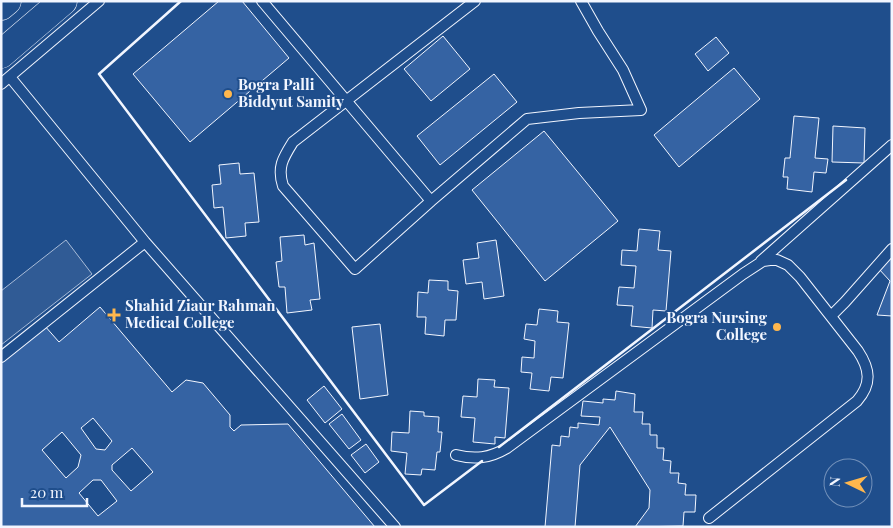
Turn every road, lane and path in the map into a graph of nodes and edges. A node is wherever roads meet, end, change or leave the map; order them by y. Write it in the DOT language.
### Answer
graph roads {
  1 [pos="7,1"];
  2 [pos="63,1"];
  3 [pos="99,1"];
  4 [pos="262,1"];
  5 [pos="475,1"];
  6 [pos="582,1"];
  7 [pos="1,6"];
  8 [pos="5,66"];
  9 [pos="1,84"];
  10 [pos="346,100"];
  11 [pos="892,145"];
  12 [pos="431,201"];
  13 [pos="145,242"];
  14 [pos="892,249"];
  15 [pos="756,265"];
  16 [pos="831,316"];
  17 [pos="1,357"];
  18 [pos="456,454"];
  19 [pos="709,518"];
  20 [pos="395,527"];
  1 -- 7 [label="highway"];
  2 -- 8 [label="highway"];
  3 -- 8 [label="lane"];
  4 -- 10 [label="lane"];
  5 -- 10 [label="lane"];
  6 -- 12 [label="lane"];
  8 -- 9 [label="lane"];
  8 -- 13 [label="lane"];
  10 -- 12 [label="lane"];
  10 -- 12 [label="lane"];
  11 -- 15 [label="lane"];
  13 -- 17 [label="lane"];
  13 -- 20 [label="lane"];
  14 -- 16 [label="lane"];
  15 -- 16 [label="lane"];
  15 -- 18 [label="lane"];
  16 -- 19 [label="lane"];
}
